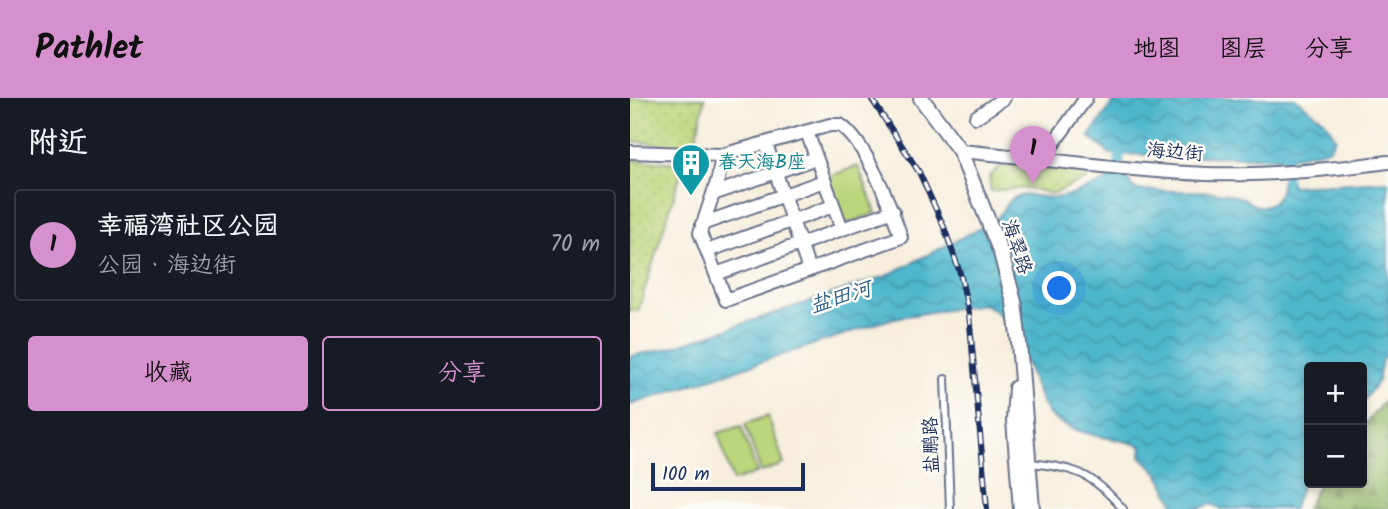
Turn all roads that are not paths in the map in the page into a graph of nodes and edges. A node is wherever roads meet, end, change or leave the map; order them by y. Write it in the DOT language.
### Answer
graph roads {
  1 [pos="921,98"];
  2 [pos="1004,98"];
  3 [pos="1086,98"];
  4 [pos="975,117"];
  5 [pos="807,132"];
  6 [pos="766,144"];
  7 [pos="960,151"];
  8 [pos="630,152"];
  9 [pos="722,155"];
  10 [pos="816,158"];
  11 [pos="1043,158"];
  12 [pos="1388,162"];
  13 [pos="776,173"];
  14 [pos="824,181"];
  15 [pos="713,194"];
  16 [pos="784,196"];
  17 [pos="833,205"];
  18 [pos="893,211"];
  19 [pos="793,220"];
  20 [pos="702,224"];
  21 [pos="842,229"];
  22 [pos="802,244"];
  23 [pos="707,251"];
  24 [pos="809,270"];
  25 [pos="716,274"];
  26 [pos="945,379"];
  27 [pos="1021,445"];
  28 [pos="1028,463"];
  29 [pos="950,509"];
  30 [pos="1021,509"];
  31 [pos="1032,509"];
  32 [pos="1123,509"];
  1 -- 7 [label="street, 海翠路"];
  2 -- 4 [label="street"];
  3 -- 11 [label="street"];
  5 -- 6 [label="street"];
  5 -- 10 [label="street"];
  5 -- 18 [label="street"];
  6 -- 9 [label="street"];
  6 -- 13 [label="street"];
  7 -- 11 [label="street, 海边街"];
  7 -- 27 [label="street, 海翠路"];
  8 -- 9 [label="street"];
  9 -- 15 [label="street"];
  10 -- 13 [label="street"];
  10 -- 14 [label="street"];
  11 -- 12 [label="street, 海边街"];
  13 -- 15 [label="street"];
  13 -- 16 [label="street"];
  14 -- 16 [label="street"];
  14 -- 17 [label="street"];
  15 -- 20 [label="street"];
  16 -- 19 [label="street"];
  16 -- 20 [label="street"];
  17 -- 19 [label="street"];
  17 -- 21 [label="street"];
  18 -- 21 [label="street"];
  18 -- 24 [label="street"];
  19 -- 22 [label="street"];
  19 -- 23 [label="street"];
  20 -- 23 [label="street"];
  21 -- 22 [label="street"];
  22 -- 24 [label="street"];
  22 -- 25 [label="street"];
  23 -- 25 [label="street"];
  24 -- 25 [label="street"];
  26 -- 29 [label="lane, 盐鹏路"];
  27 -- 28 [label="street, 海翠路"];
  27 -- 30 [label="street, 海翠路"];
  28 -- 31 [label="street, 海翠路"];
  28 -- 32 [label="lane"];
}
